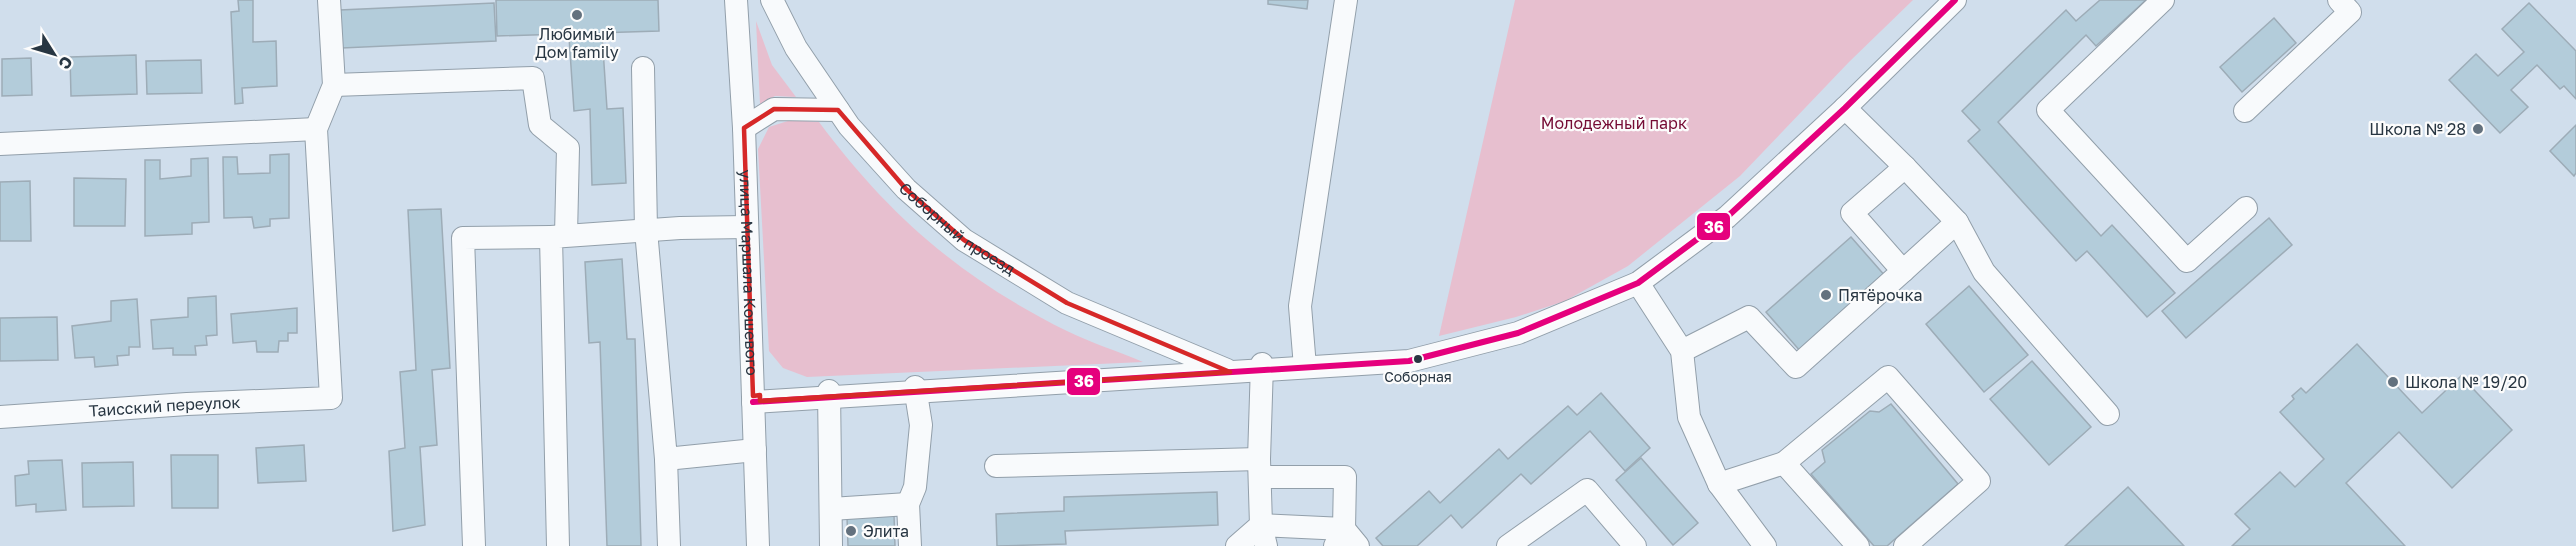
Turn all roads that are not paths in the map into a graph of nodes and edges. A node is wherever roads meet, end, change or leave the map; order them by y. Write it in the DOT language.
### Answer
graph roads {
  1 [pos="329,0"];
  2 [pos="736,0"];
  3 [pos="746,0"];
  4 [pos="772,0"];
  5 [pos="1346,0"];
  6 [pos="1942,0"];
  7 [pos="1955,0"];
  8 [pos="2163,0"];
  9 [pos="2339,0"];
  10 [pos="644,68"];
  11 [pos="334,85"];
  12 [pos="1845,108"];
  13 [pos="838,110"];
  14 [pos="2245,111"];
  15 [pos="747,126"];
  16 [pos="316,129"];
  17 [pos="0,144"];
  18 [pos="1905,167"];
  19 [pos="2246,208"];
  20 [pos="1957,222"];
  21 [pos="747,226"];
  22 [pos="646,230"];
  23 [pos="558,236"];
  24 [pos="1903,271"];
  25 [pos="1638,283"];
  26 [pos="1682,351"];
  27 [pos="1305,364"];
  28 [pos="1262,367"];
  29 [pos="1226,369"];
  30 [pos="915,389"];
  31 [pos="829,394"];
  32 [pos="756,399"];
  33 [pos="2108,414"];
  34 [pos="0,417"];
  35 [pos="755,450"];
  36 [pos="666,459"];
  37 [pos="1784,463"];
  38 [pos="996,466"];
  39 [pos="1260,468"];
  40 [pos="1719,484"];
  41 [pos="908,504"];
  42 [pos="831,509"];
  43 [pos="1263,535"];
  44 [pos="1339,537"];
  45 [pos="474,546"];
  46 [pos="558,546"];
  47 [pos="669,546"];
  48 [pos="758,546"];
  49 [pos="766,546"];
  50 [pos="831,546"];
  51 [pos="910,546"];
  52 [pos="1237,546"];
  53 [pos="1358,546"];
  54 [pos="1508,546"];
  55 [pos="1635,546"];
  56 [pos="1765,546"];
  57 [pos="1858,546"];
  58 [pos="1905,546"];
  1 -- 11 [label="street"];
  2 -- 15 [label="street, улица Маршала Кошевого"];
  3 -- 15 [label="street"];
  4 -- 13 [label="street, Соборный проезд"];
  5 -- 27 [label="street"];
  6 -- 27 [label="street"];
  7 -- 12 [label="street"];
  8 -- 19 [label="street"];
  9 -- 14 [label="street"];
  10 -- 22 [label="street"];
  11 -- 16 [label="street"];
  11 -- 23 [label="street"];
  12 -- 18 [label="street"];
  12 -- 25 [label="street"];
  13 -- 15 [label="street"];
  13 -- 29 [label="street, Соборный проезд"];
  15 -- 21 [label="street, улица Маршала Кошевого"];
  15 -- 32 [label="street"];
  16 -- 17 [label="street"];
  16 -- 34 [label="street, Таисский переулок"];
  18 -- 20 [label="street"];
  18 -- 24 [label="street"];
  20 -- 24 [label="street"];
  20 -- 33 [label="street"];
  21 -- 22 [label="street"];
  21 -- 32 [label="street, улица Маршала Кошевого"];
  22 -- 23 [label="street"];
  22 -- 36 [label="street"];
  23 -- 45 [label="street"];
  23 -- 46 [label="street"];
  24 -- 26 [label="street"];
  25 -- 26 [label="street"];
  25 -- 27 [label="street"];
  26 -- 40 [label="street"];
  27 -- 28 [label="street"];
  28 -- 29 [label="street"];
  28 -- 39 [label="street"];
  29 -- 30 [label="street"];
  30 -- 31 [label="street"];
  30 -- 41 [label="street"];
  31 -- 32 [label="street"];
  31 -- 42 [label="street"];
  32 -- 35 [label="street, улица Маршала Кошевого"];
  32 -- 49 [label="street"];
  35 -- 36 [label="street"];
  35 -- 48 [label="street, улица Маршала Кошевого"];
  36 -- 47 [label="street"];
  37 -- 40 [label="street"];
  37 -- 57 [label="street"];
  37 -- 58 [label="street"];
  38 -- 39 [label="street"];
  39 -- 43 [label="street"];
  39 -- 44 [label="street"];
  40 -- 56 [label="street"];
  41 -- 42 [label="street"];
  41 -- 51 [label="street"];
  42 -- 50 [label="street"];
  43 -- 44 [label="street"];
  43 -- 52 [label="street"];
  44 -- 53 [label="street"];
  54 -- 55 [label="street"];
}
